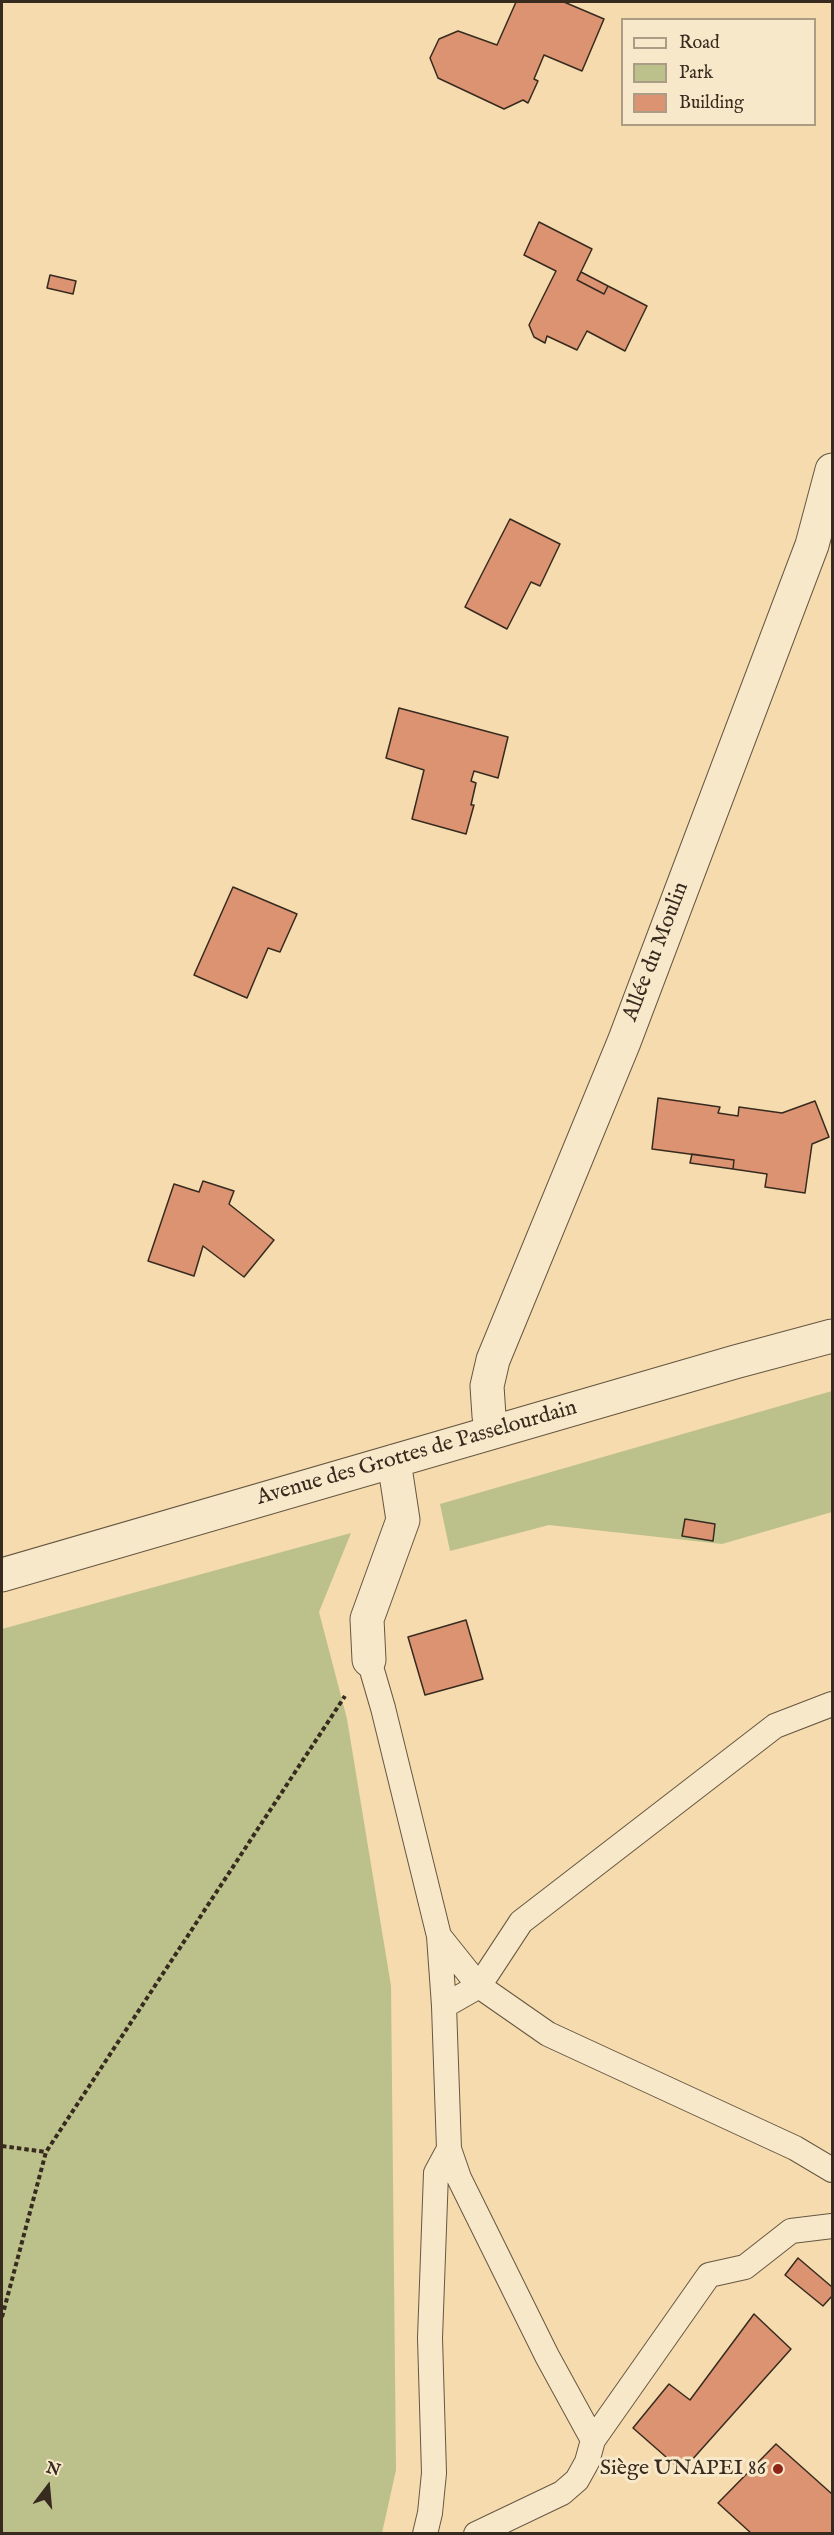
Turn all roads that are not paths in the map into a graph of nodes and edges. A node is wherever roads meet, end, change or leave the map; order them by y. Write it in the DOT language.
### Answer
graph roads {
  1 [pos="832,470"];
  2 [pos="832,1336"];
  3 [pos="495,1431"];
  4 [pos="394,1461"];
  5 [pos="2,1575"];
  6 [pos="369,1660"];
  7 [pos="832,1704"];
  8 [pos="439,1935"];
  9 [pos="479,1986"];
  10 [pos="444,2006"];
  11 [pos="449,2149"];
  12 [pos="832,2170"];
  13 [pos="832,2226"];
  14 [pos="593,2440"];
  15 [pos="425,2534"];
  16 [pos="476,2534"];
  1 -- 3 [label="street, Allée du Moulin"];
  2 -- 3 [label="street, Avenue des Grottes de Passelourdain"];
  3 -- 4 [label="street, Avenue des Grottes de Passelourdain"];
  4 -- 5 [label="street, Avenue des Grottes de Passelourdain"];
  4 -- 6 [label="street"];
  6 -- 8 [label="lane"];
  7 -- 9 [label="lane"];
  8 -- 9 [label="lane"];
  8 -- 10 [label="lane"];
  9 -- 10 [label="lane"];
  9 -- 12 [label="lane"];
  10 -- 11 [label="lane"];
  11 -- 14 [label="lane"];
  11 -- 15 [label="lane"];
  13 -- 14 [label="lane"];
  14 -- 16 [label="lane"];
}
